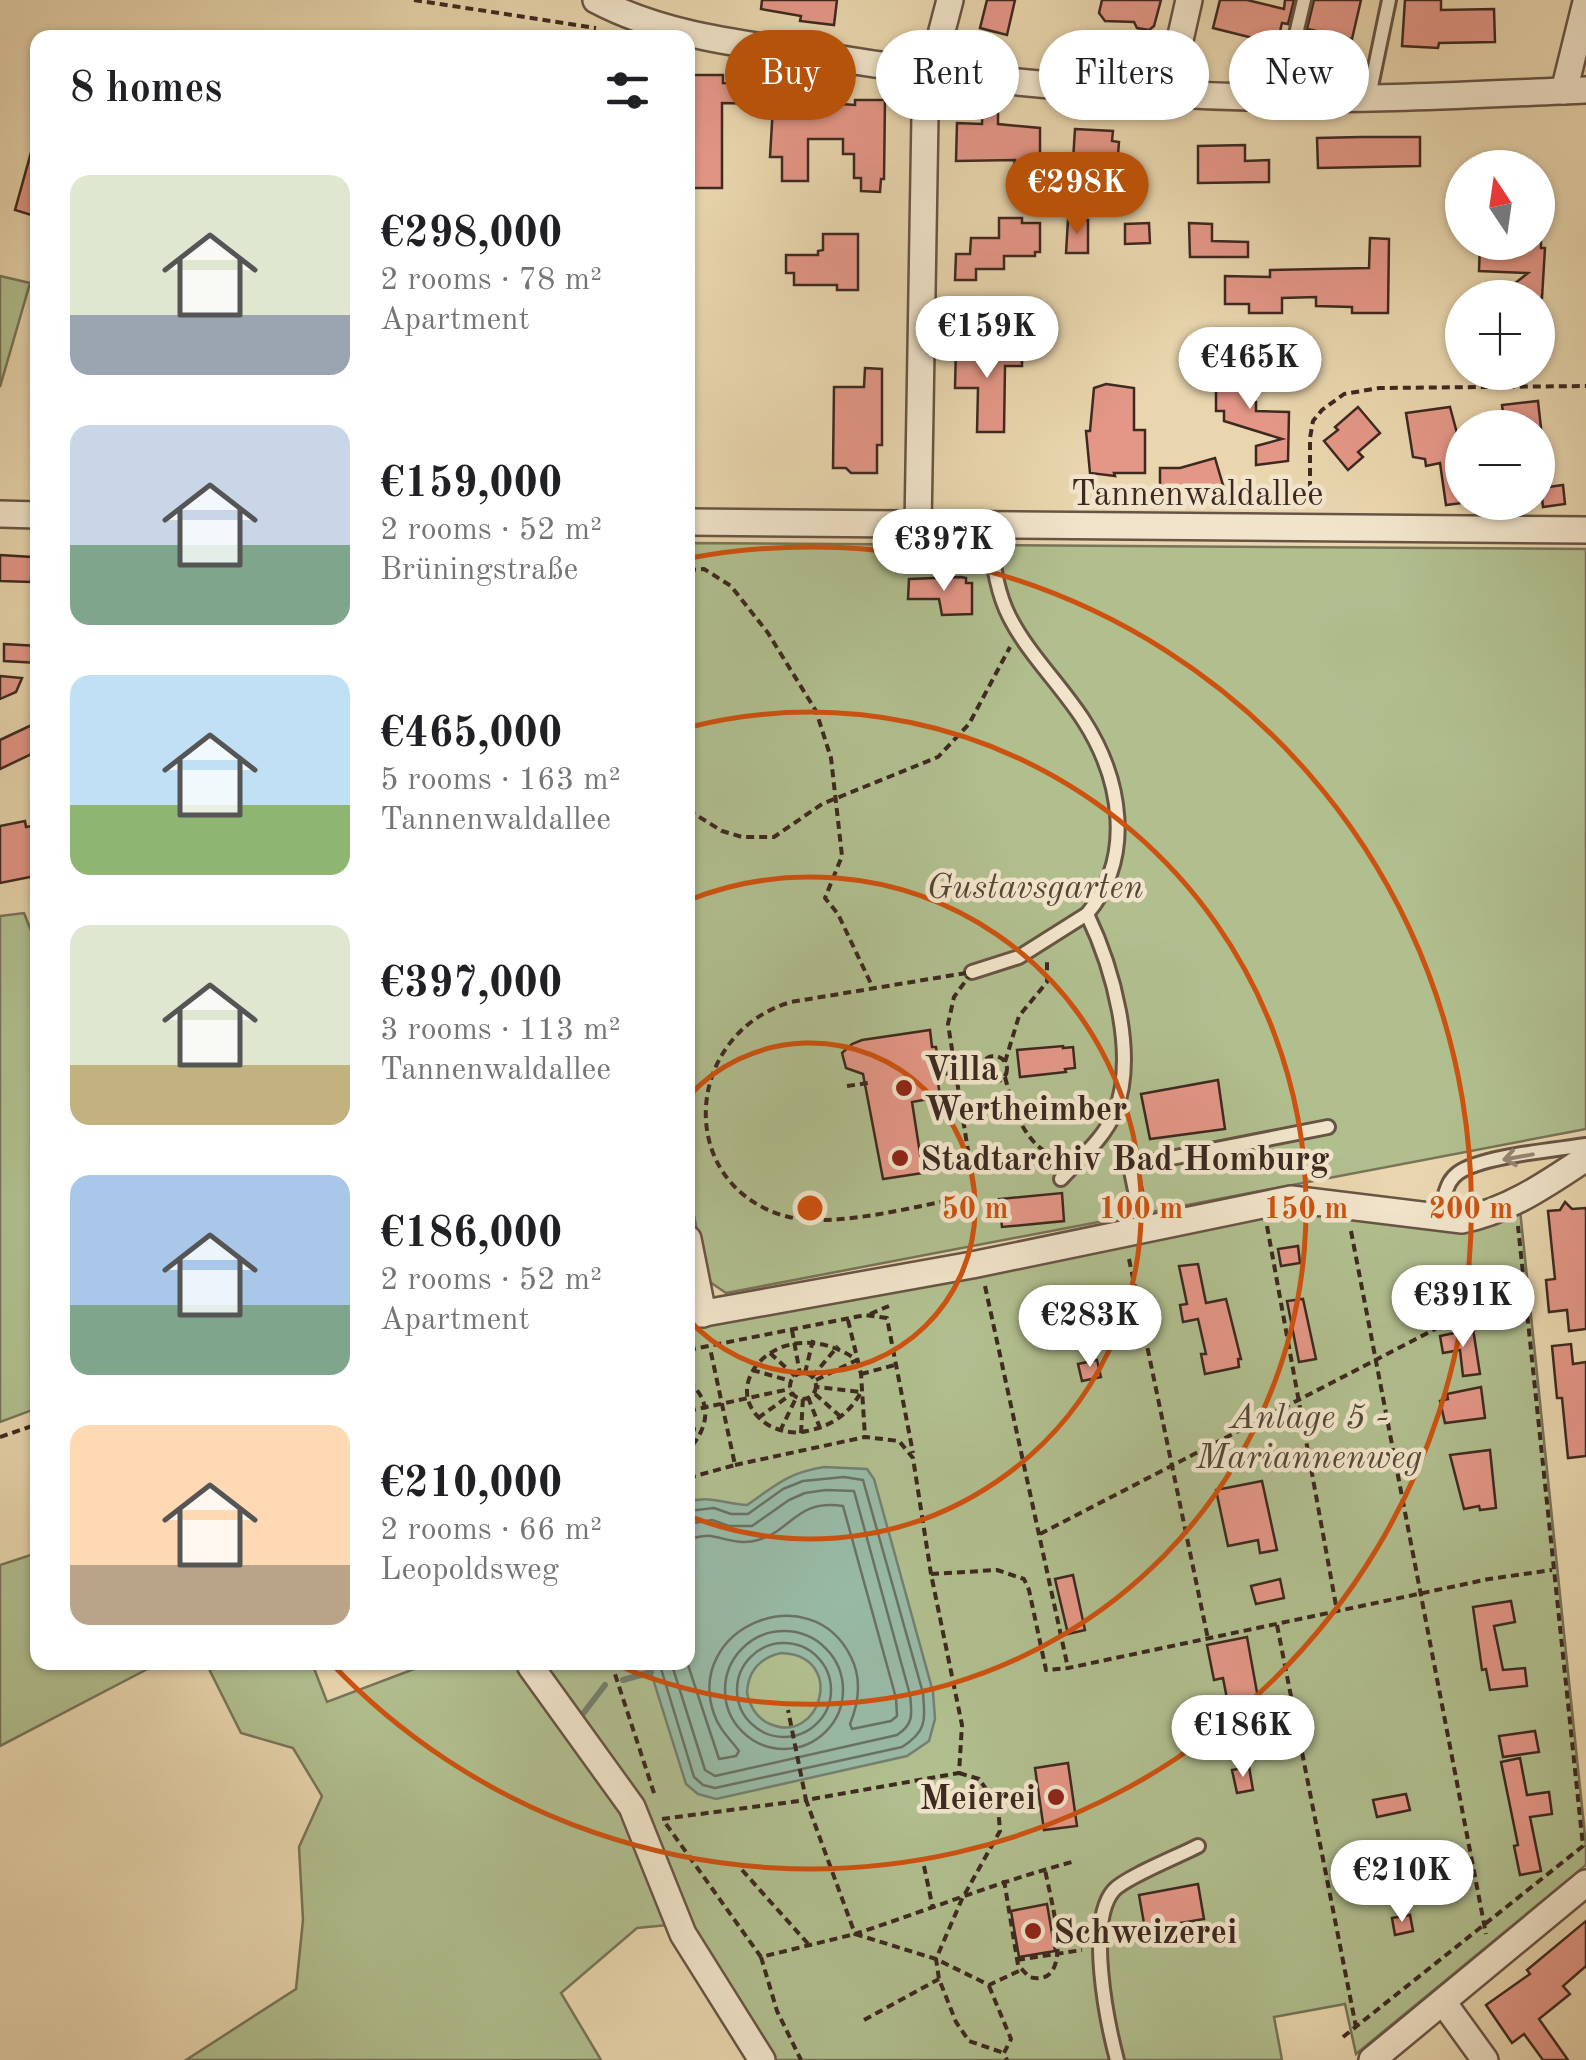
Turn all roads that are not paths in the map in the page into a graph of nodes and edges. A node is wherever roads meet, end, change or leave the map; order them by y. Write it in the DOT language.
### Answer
graph roads {
  1 [pos="596,0"];
  2 [pos="950,0"];
  3 [pos="1189,0"];
  4 [pos="1304,0"];
  5 [pos="1389,0"];
  6 [pos="1586,2"];
  7 [pos="623,7"];
  8 [pos="674,30"];
  9 [pos="942,30"];
  10 [pos="1182,30"];
  11 [pos="1297,30"];
  12 [pos="695,34"];
  13 [pos="876,64"];
  14 [pos="1575,90"];
  15 [pos="1370,96"];
  16 [pos="925,120"];
  17 [pos="0,514"];
  18 [pos="30,515"];
  19 [pos="695,522"];
  20 [pos="918,526"];
  21 [pos="988,526"];
  22 [pos="1586,530"];
  23 [pos="1088,914"];
  24 [pos="972,972"];
  25 [pos="1328,1127"];
  26 [pos="1586,1145"];
  27 [pos="1586,1158"];
  28 [pos="1061,1179"];
  29 [pos="1462,1220"];
  30 [pos="1135,1240"];
  31 [pos="695,1315"];
  32 [pos="533,1670"];
  33 [pos="1198,1846"];
  34 [pos="1586,1883"];
  35 [pos="1443,2002"];
  36 [pos="762,2060"];
  37 [pos="1117,2060"];
  38 [pos="1372,2060"];
  39 [pos="1486,2060"];
  1 -- 7 [label="street"];
  2 -- 9 [label="street"];
  3 -- 10 [label="street"];
  4 -- 11 [label="lane"];
  5 -- 15 [label="lane"];
  6 -- 14 [label="street"];
  7 -- 8 [label="street"];
  12 -- 13 [label="street"];
  14 -- 15 [label="street"];
  16 -- 20 [label="street"];
  17 -- 18 [label="street"];
  19 -- 20 [label="street, Tannenwaldallee"];
  20 -- 21 [label="street, Tannenwaldallee"];
  21 -- 22 [label="street, Tannenwaldallee"];
  21 -- 23 [label="lane"];
  23 -- 24 [label="lane"];
  23 -- 28 [label="lane"];
  25 -- 30 [label="lane"];
  26 -- 29 [label="lane, one-way"];
  27 -- 29 [label="street"];
  29 -- 30 [label="street"];
  30 -- 31 [label="street"];
  32 -- 36 [label="street"];
  33 -- 37 [label="lane"];
  34 -- 35 [label="street"];
  35 -- 38 [label="street"];
  35 -- 39 [label="street"];
}
